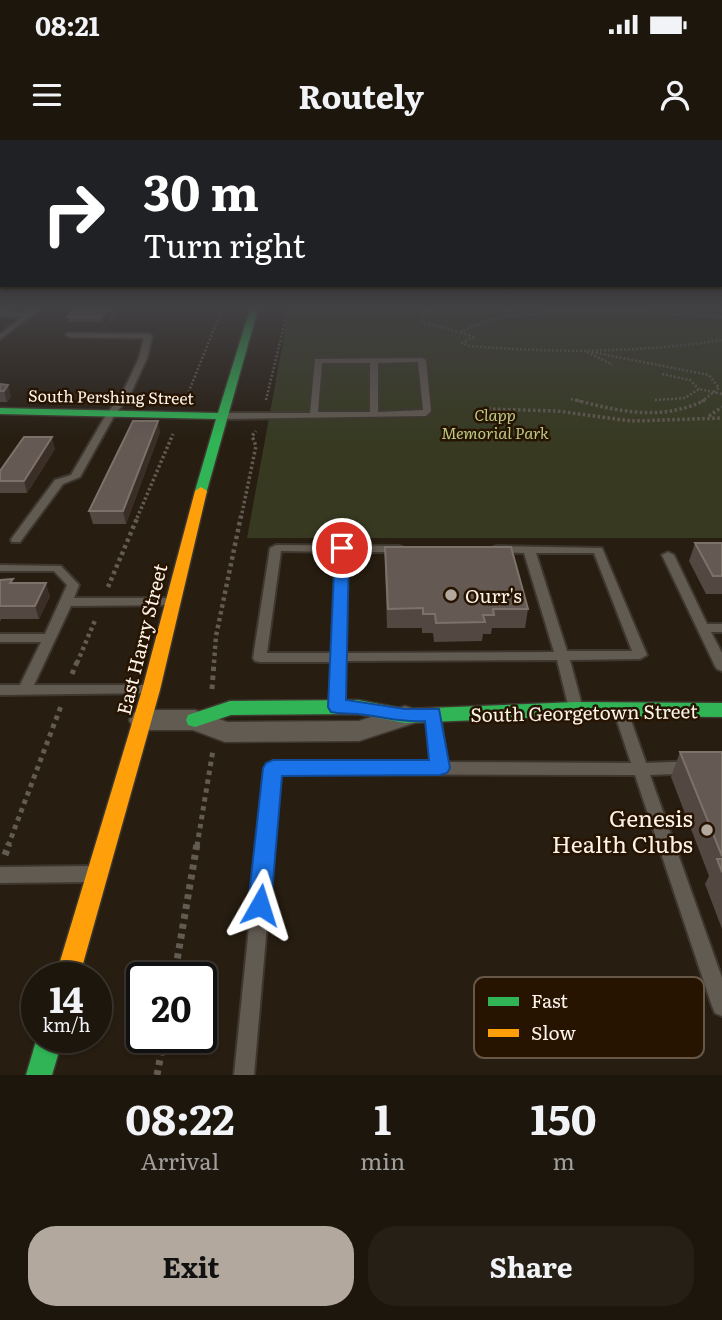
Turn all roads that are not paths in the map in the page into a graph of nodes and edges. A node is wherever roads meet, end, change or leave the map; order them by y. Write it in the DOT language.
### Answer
graph roads {
  1 [pos="144,353"];
  2 [pos="241,353"];
  3 [pos="374,360"];
  4 [pos="0,411"];
  5 [pos="374,414"];
  6 [pos="110,415"];
  7 [pos="314,415"];
  8 [pos="221,416"];
  9 [pos="16,540"];
  10 [pos="342,548"];
  11 [pos="409,549"];
  12 [pos="489,549"];
  13 [pos="529,550"];
  14 [pos="668,555"];
  15 [pos="0,568"];
  16 [pos="173,601"];
  17 [pos="66,602"];
  18 [pos="704,628"];
  19 [pos="722,628"];
  20 [pos="0,638"];
  21 [pos="50,638"];
  22 [pos="562,656"];
  23 [pos="339,657"];
  24 [pos="722,666"];
  25 [pos="26,690"];
  26 [pos="151,690"];
  27 [pos="1,692"];
  28 [pos="337,707"];
  29 [pos="576,709"];
  30 [pos="620,709"];
  31 [pos="722,710"];
  32 [pos="433,714"];
  33 [pos="405,716"];
  34 [pos="142,720"];
  35 [pos="207,720"];
  36 [pos="722,766"];
  37 [pos="440,768"];
  38 [pos="640,769"];
  39 [pos="98,874"];
  40 [pos="0,875"];
  41 [pos="72,962"];
  42 [pos="722,1006"];
  43 [pos="46,1053"];
  44 [pos="39,1075"];
  45 [pos="244,1075"];
  1 -- 6 [label="lane"];
  2 -- 8 [label="main road, East Harry Street"];
  3 -- 5 [label="lane"];
  3 -- 5 [label="lane"];
  3 -- 7 [label="lane"];
  4 -- 6 [label="main road, South Pershing Street"];
  5 -- 7 [label="lane"];
  6 -- 8 [label="main road, South Pershing Street"];
  6 -- 9 [label="lane"];
  7 -- 8 [label="lane"];
  8 -- 16 [label="main road, East Harry Street"];
  10 -- 11 [label="lane"];
  10 -- 23 [label="lane"];
  10 -- 23 [label="lane"];
  12 -- 13 [label="lane"];
  13 -- 22 [label="lane"];
  13 -- 22 [label="lane"];
  14 -- 18 [label="lane"];
  15 -- 17 [label="lane"];
  16 -- 17 [label="lane"];
  16 -- 26 [label="main road, East Harry Street"];
  17 -- 21 [label="lane"];
  18 -- 19 [label="lane"];
  18 -- 24 [label="lane"];
  20 -- 21 [label="lane"];
  21 -- 25 [label="lane"];
  22 -- 23 [label="lane"];
  22 -- 29 [label="lane"];
  23 -- 28 [label="lane"];
  25 -- 26 [label="lane"];
  25 -- 27 [label="lane"];
  26 -- 34 [label="main road, East Harry Street"];
  28 -- 33 [label="main road, South Georgetown Street"];
  28 -- 35 [label="main road, South Georgetown Street"];
  29 -- 30 [label="main road, South Georgetown Street"];
  29 -- 32 [label="main road, South Georgetown Street"];
  30 -- 31 [label="main road, South Georgetown Street"];
  30 -- 38 [label="lane"];
  32 -- 33 [label="main road, South Georgetown Street"];
  32 -- 37 [label="lane"];
  33 -- 35 [label="street, South Georgetown Street"];
  34 -- 35 [label="street, South Georgetown Street"];
  34 -- 39 [label="main road, East Harry Street"];
  36 -- 38 [label="lane"];
  37 -- 38 [label="lane"];
  37 -- 45 [label="lane"];
  38 -- 42 [label="lane"];
  39 -- 40 [label="lane"];
  39 -- 41 [label="main road, East Harry Street"];
  43 -- 44 [label="main road"];
}
